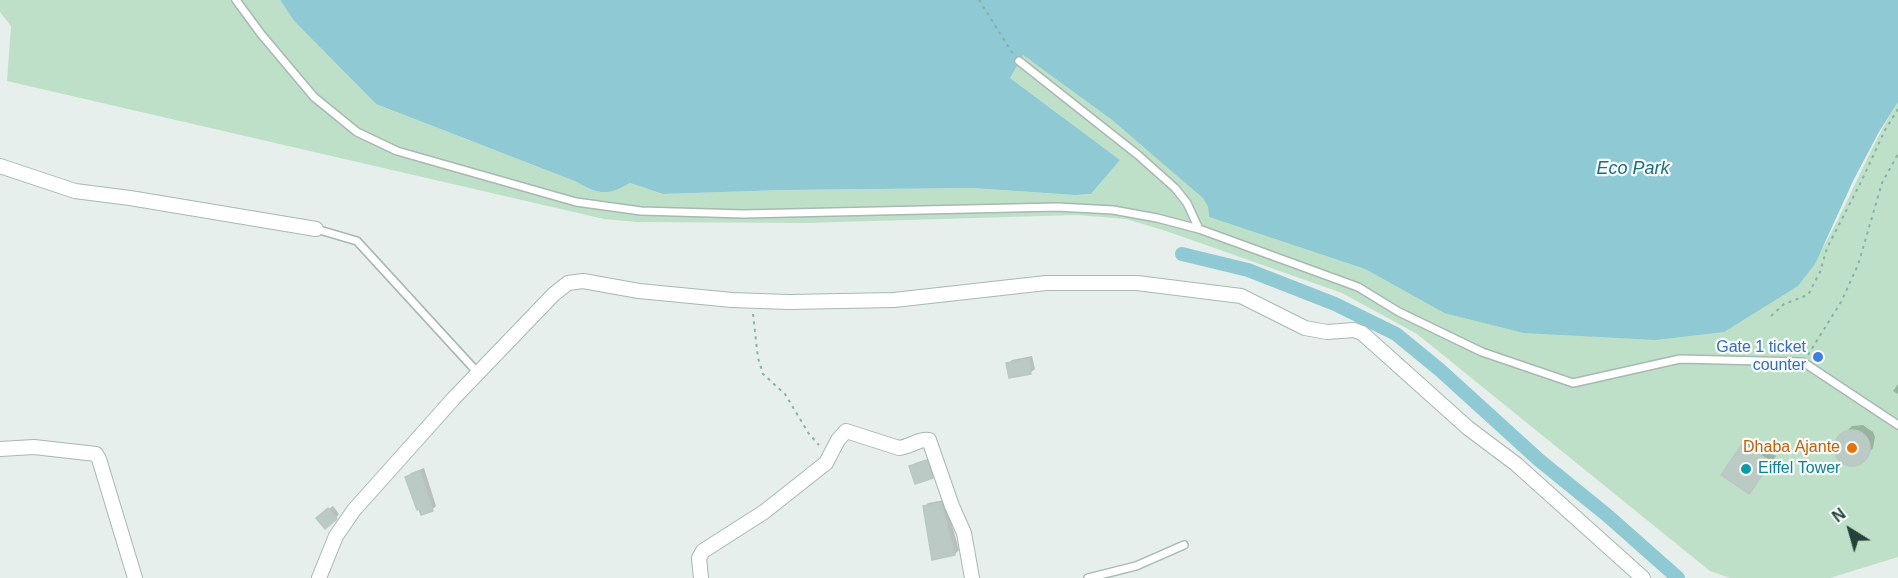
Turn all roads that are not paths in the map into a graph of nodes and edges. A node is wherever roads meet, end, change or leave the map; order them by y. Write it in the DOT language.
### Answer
graph roads {
  1 [pos="236,0"];
  2 [pos="1019,61"];
  3 [pos="0,166"];
  4 [pos="316,229"];
  5 [pos="1199,229"];
  6 [pos="478,373"];
  7 [pos="1898,425"];
  8 [pos="0,449"];
  9 [pos="1184,545"];
  10 [pos="135,578"];
  11 [pos="319,578"];
  12 [pos="701,578"];
  13 [pos="972,578"];
  14 [pos="1088,578"];
  15 [pos="1643,578"];
  1 -- 5 [label="lane"];
  2 -- 5 [label="lane"];
  3 -- 4 [label="street"];
  4 -- 6 [label="lane"];
  5 -- 7 [label="lane"];
  6 -- 11 [label="street"];
  6 -- 15 [label="street"];
  8 -- 10 [label="street"];
  9 -- 14 [label="lane"];
  12 -- 13 [label="street"];
}
